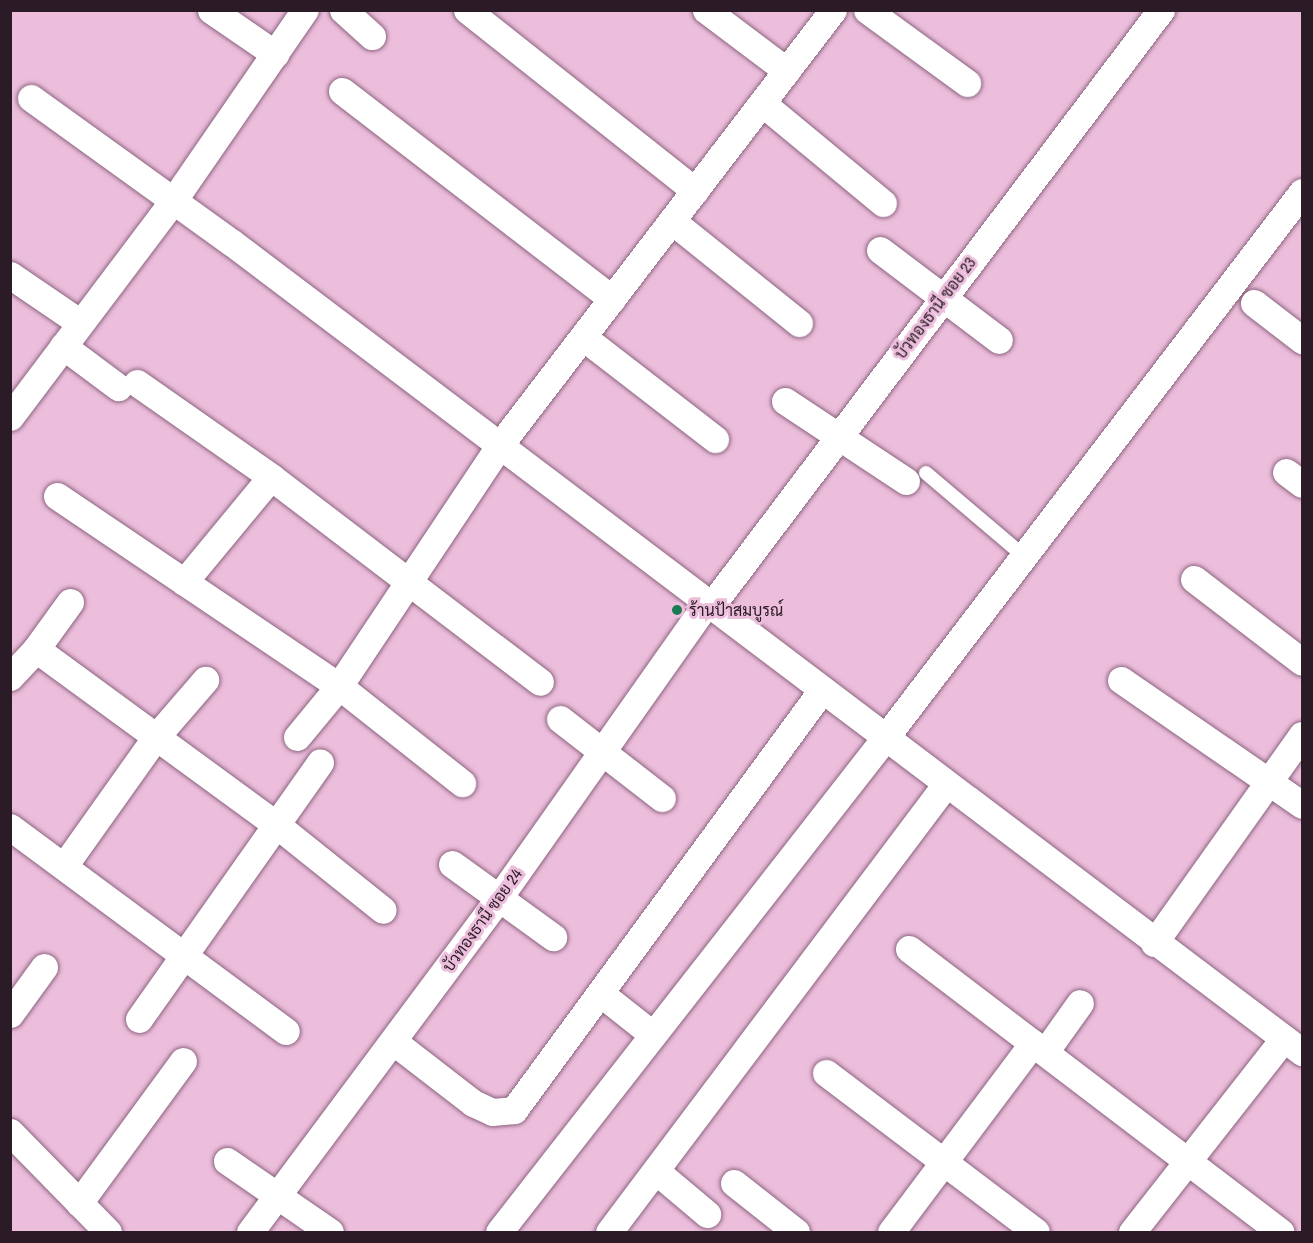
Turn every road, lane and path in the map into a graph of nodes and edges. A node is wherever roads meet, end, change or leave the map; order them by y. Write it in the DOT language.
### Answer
graph roads {
  1 [pos="211,10"];
  2 [pos="305,10"];
  3 [pos="343,10"];
  4 [pos="467,10"];
  5 [pos="706,10"];
  6 [pos="833,10"];
  7 [pos="867,10"];
  8 [pos="1161,10"];
  9 [pos="372,36"];
  10 [pos="274,54"];
  11 [pos="787,71"];
  12 [pos="967,83"];
  13 [pos="342,91"];
  14 [pos="30,98"];
  15 [pos="762,103"];
  16 [pos="695,191"];
  17 [pos="1302,192"];
  18 [pos="173,201"];
  19 [pos="883,203"];
  20 [pos="672,221"];
  21 [pos="880,250"];
  22 [pos="10,275"];
  23 [pos="612,298"];
  24 [pos="942,298"];
  25 [pos="1254,303"];
  26 [pos="79,322"];
  27 [pos="799,323"];
  28 [pos="583,337"];
  29 [pos="999,340"];
  30 [pos="1302,340"];
  31 [pos="63,346"];
  32 [pos="785,401"];
  33 [pos="10,417"];
  34 [pos="840,435"];
  35 [pos="715,439"];
  36 [pos="499,446"];
  37 [pos="271,477"];
  38 [pos="916,477"];
  39 [pos="57,496"];
  40 [pos="1024,556"];
  41 [pos="1194,579"];
  42 [pos="184,582"];
  43 [pos="408,582"];
  44 [pos="70,602"];
  45 [pos="709,605"];
  46 [pos="36,649"];
  47 [pos="1302,662"];
  48 [pos="10,677"];
  49 [pos="205,680"];
  50 [pos="1121,680"];
  51 [pos="540,682"];
  52 [pos="339,686"];
  53 [pos="822,690"];
  54 [pos="560,718"];
  55 [pos="1302,735"];
  56 [pos="297,737"];
  57 [pos="155,738"];
  58 [pos="885,738"];
  59 [pos="601,752"];
  60 [pos="320,762"];
  61 [pos="1268,781"];
  62 [pos="462,783"];
  63 [pos="946,784"];
  64 [pos="662,798"];
  65 [pos="1302,805"];
  66 [pos="278,826"];
  67 [pos="10,827"];
  68 [pos="452,864"];
  69 [pos="64,866"];
  70 [pos="498,899"];
  71 [pos="383,910"];
  72 [pos="554,937"];
  73 [pos="1154,943"];
  74 [pos="909,950"];
  75 [pos="183,955"];
  76 [pos="44,967"];
  77 [pos="600,993"];
  78 [pos="1080,1003"];
  79 [pos="10,1014"];
  80 [pos="139,1019"];
  81 [pos="286,1031"];
  82 [pos="652,1034"];
  83 [pos="394,1042"];
  84 [pos="1293,1045"];
  85 [pos="1039,1047"];
  86 [pos="183,1060"];
  87 [pos="826,1073"];
  88 [pos="10,1132"];
  89 [pos="1188,1160"];
  90 [pos="227,1161"];
  91 [pos="945,1164"];
  92 [pos="656,1171"];
  93 [pos="734,1184"];
  94 [pos="277,1196"];
  95 [pos="79,1203"];
  96 [pos="707,1214"];
  97 [pos="108,1233"];
  98 [pos="250,1233"];
  99 [pos="330,1233"];
  100 [pos="499,1233"];
  101 [pos="609,1233"];
  102 [pos="796,1233"];
  103 [pos="891,1233"];
  104 [pos="1036,1233"];
  105 [pos="1132,1233"];
  106 [pos="1280,1233"];
  1 -- 10 [label="street"];
  2 -- 10 [label="street"];
  3 -- 9 [label="street"];
  4 -- 16 [label="street"];
  5 -- 11 [label="street"];
  6 -- 11 [label="street"];
  7 -- 12 [label="street"];
  8 -- 24 [label="street, บัวทองธานี ซอย 23"];
  10 -- 18 [label="street"];
  11 -- 15 [label="street"];
  13 -- 23 [label="street"];
  14 -- 18 [label="street"];
  15 -- 16 [label="street"];
  15 -- 19 [label="street"];
  16 -- 20 [label="street"];
  17 -- 40 [label="street"];
  18 -- 26 [label="street"];
  18 -- 36 [label="street"];
  20 -- 23 [label="street"];
  20 -- 27 [label="street"];
  21 -- 24 [label="street"];
  22 -- 26 [label="street"];
  23 -- 28 [label="street"];
  24 -- 29 [label="street"];
  24 -- 34 [label="street, บัวทองธานี ซอย 23"];
  25 -- 30 [label="street"];
  26 -- 31 [label="street"];
  28 -- 35 [label="street"];
  28 -- 36 [label="street"];
  31 -- 33 [label="street"];
  31 -- 37 [label="street"];
  32 -- 34 [label="street"];
  34 -- 38 [label="street"];
  34 -- 45 [label="street, บัวทองธานี ซอย 23"];
  36 -- 43 [label="street"];
  36 -- 45 [label="street"];
  37 -- 42 [label="street"];
  37 -- 43 [label="street"];
  38 -- 40 [label="lane"];
  39 -- 42 [label="street"];
  40 -- 58 [label="street"];
  41 -- 47 [label="street"];
  42 -- 52 [label="street"];
  43 -- 51 [label="street"];
  43 -- 52 [label="street"];
  44 -- 46 [label="street"];
  45 -- 53 [label="street"];
  45 -- 59 [label="street, บัวทองธานี ซอย 24"];
  46 -- 48 [label="street"];
  46 -- 57 [label="street"];
  49 -- 57 [label="street"];
  50 -- 61 [label="street"];
  52 -- 56 [label="street"];
  52 -- 62 [label="street"];
  53 -- 58 [label="street"];
  53 -- 77 [label="street"];
  54 -- 59 [label="street"];
  55 -- 61 [label="street"];
  57 -- 66 [label="street"];
  57 -- 69 [label="street"];
  58 -- 63 [label="street"];
  58 -- 82 [label="street"];
  59 -- 64 [label="street"];
  59 -- 70 [label="street, บัวทองธานี ซอย 24"];
  60 -- 66 [label="street"];
  61 -- 65 [label="street"];
  61 -- 73 [label="street"];
  63 -- 73 [label="street"];
  63 -- 92 [label="street"];
  66 -- 71 [label="street"];
  66 -- 75 [label="street"];
  67 -- 69 [label="street"];
  68 -- 70 [label="street"];
  69 -- 75 [label="street"];
  70 -- 72 [label="street"];
  70 -- 83 [label="street, บัวทองธานี ซอย 24"];
  73 -- 84 [label="street"];
  74 -- 85 [label="street"];
  75 -- 80 [label="street"];
  75 -- 81 [label="street"];
  76 -- 79 [label="street"];
  77 -- 82 [label="street"];
  77 -- 83 [label="street"];
  78 -- 85 [label="street"];
  82 -- 100 [label="street"];
  83 -- 94 [label="street, บัวทองธานี ซอย 24"];
  84 -- 89 [label="street"];
  85 -- 89 [label="street"];
  85 -- 91 [label="street"];
  86 -- 95 [label="street"];
  87 -- 91 [label="street"];
  88 -- 95 [label="street"];
  89 -- 105 [label="street"];
  89 -- 106 [label="street"];
  90 -- 94 [label="street"];
  91 -- 103 [label="street"];
  91 -- 104 [label="street"];
  92 -- 96 [label="street"];
  92 -- 101 [label="street"];
  93 -- 102 [label="street"];
  94 -- 98 [label="street, บัวทองธานี ซอย 24"];
  94 -- 99 [label="street"];
  95 -- 97 [label="street"];
}
